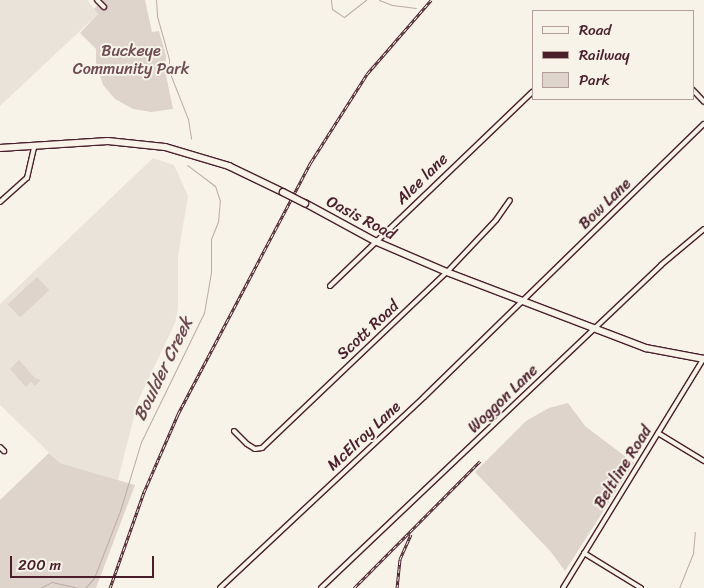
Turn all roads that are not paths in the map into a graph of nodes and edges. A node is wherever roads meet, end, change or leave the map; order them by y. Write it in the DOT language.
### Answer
graph roads {
  1 [pos="97,0"];
  2 [pos="104,7"];
  3 [pos="694,91"];
  4 [pos="532,92"];
  5 [pos="704,102"];
  6 [pos="704,124"];
  7 [pos="0,148"];
  8 [pos="34,148"];
  9 [pos="510,200"];
  10 [pos="0,202"];
  11 [pos="704,229"];
  12 [pos="375,241"];
  13 [pos="447,272"];
  14 [pos="330,286"];
  15 [pos="523,300"];
  16 [pos="594,328"];
  17 [pos="704,359"];
  18 [pos="234,431"];
  19 [pos="658,433"];
  20 [pos="0,447"];
  21 [pos="4,451"];
  22 [pos="704,461"];
  23 [pos="584,553"];
  24 [pos="220,588"];
  25 [pos="321,588"];
  26 [pos="563,588"];
  27 [pos="642,588"];
  1 -- 2 [label="street"];
  3 -- 5 [label="street"];
  4 -- 12 [label="street, Alee lane"];
  6 -- 15 [label="street, Bow Lane"];
  7 -- 8 [label="main road, Oasis Road"];
  8 -- 10 [label="street"];
  8 -- 12 [label="main road, Oasis Road, bridge"];
  9 -- 13 [label="street, Scott Road"];
  11 -- 16 [label="street, Woggon Lane"];
  12 -- 13 [label="main road, Oasis Road"];
  12 -- 14 [label="street, Alee lane"];
  13 -- 15 [label="main road, Oasis Road"];
  13 -- 18 [label="street, Scott Road"];
  15 -- 16 [label="main road, Oasis Road"];
  15 -- 24 [label="street, McElroy Lane"];
  16 -- 17 [label="main road, Oasis Road"];
  16 -- 25 [label="street, Woggon Lane"];
  17 -- 19 [label="street, Beltline Road"];
  19 -- 22 [label="street"];
  19 -- 23 [label="street, Beltline Road"];
  20 -- 21 [label="street"];
  23 -- 26 [label="street, Beltline Road"];
  23 -- 27 [label="street"];
}
